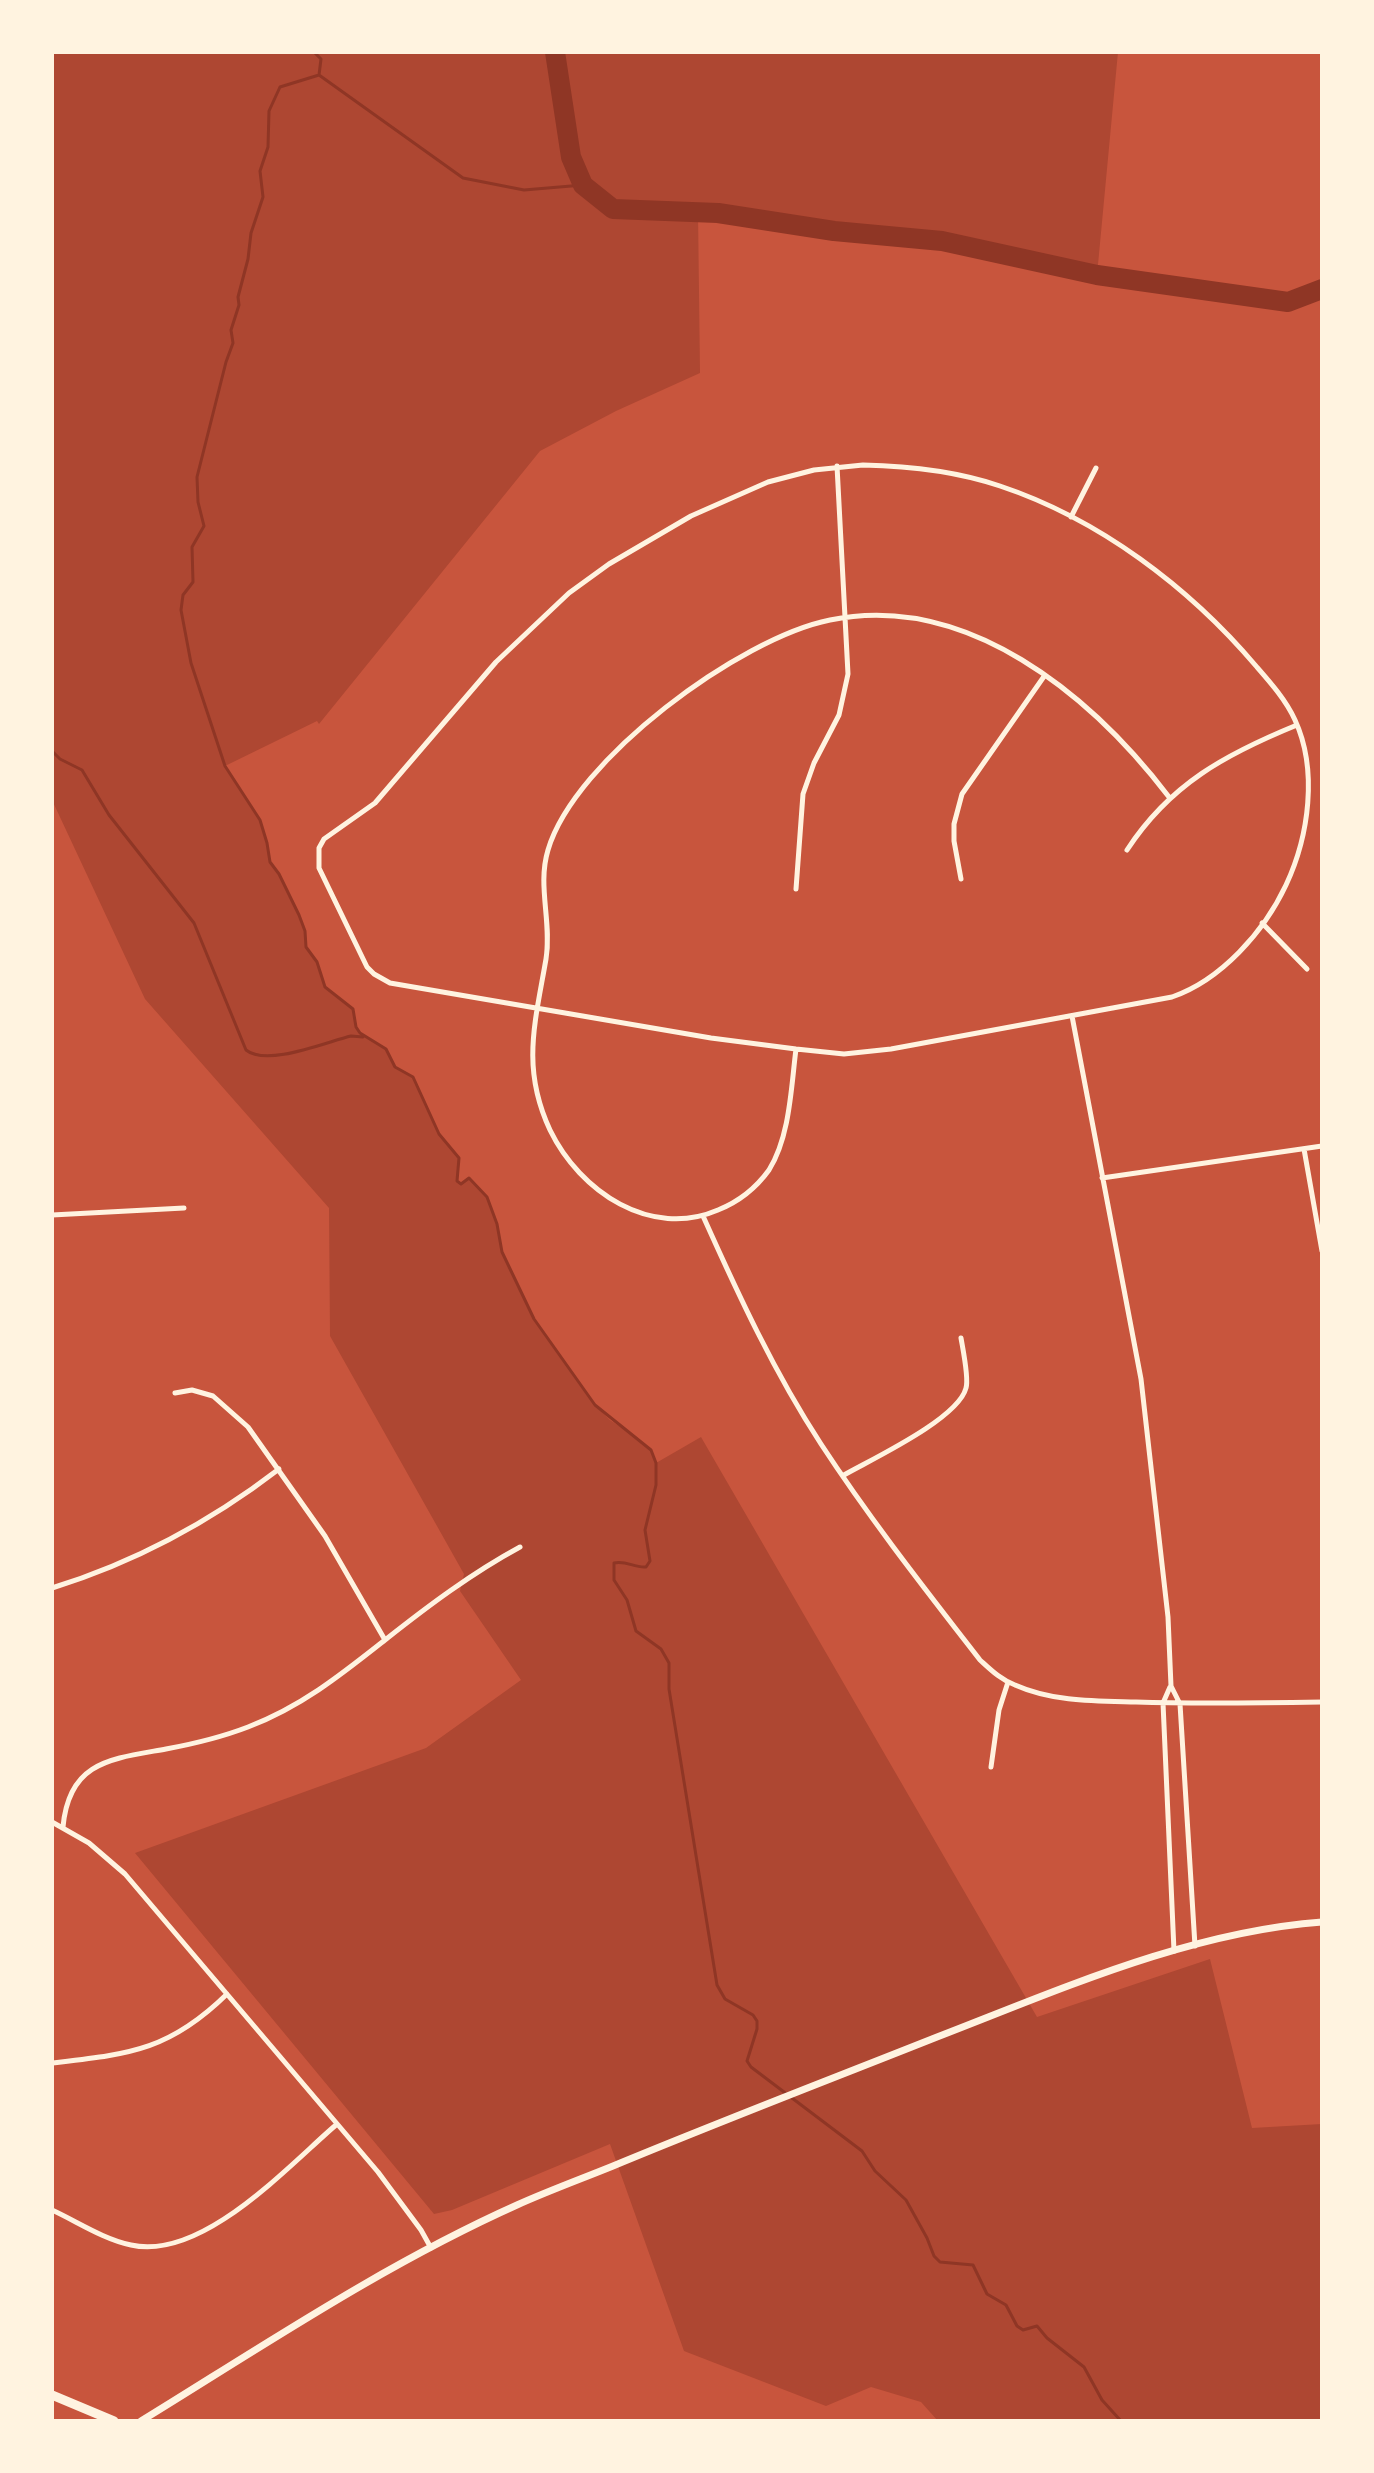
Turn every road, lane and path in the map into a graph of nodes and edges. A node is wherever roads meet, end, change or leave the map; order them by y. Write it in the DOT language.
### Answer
graph roads {
  1 [pos="837,466"];
  2 [pos="1096,468"];
  3 [pos="1071,517"];
  4 [pos="845,617"];
  5 [pos="1045,675"];
  6 [pos="1297,725"];
  7 [pos="1169,797"];
  8 [pos="1127,850"];
  9 [pos="961,879"];
  10 [pos="796,889"];
  11 [pos="1262,923"];
  12 [pos="1307,969"];
  13 [pos="537,1008"];
  14 [pos="1072,1016"];
  15 [pos="796,1049"];
  16 [pos="1322,1146"];
  17 [pos="1304,1149"];
  18 [pos="1102,1178"];
  19 [pos="184,1208"];
  20 [pos="52,1215"];
  21 [pos="703,1216"];
  22 [pos="1322,1251"];
  23 [pos="961,1338"];
  24 [pos="175,1393"];
  25 [pos="279,1469"];
  26 [pos="844,1475"];
  27 [pos="520,1547"];
  28 [pos="52,1588"];
  29 [pos="385,1640"];
  30 [pos="1008,1682"];
  31 [pos="1171,1686"];
  32 [pos="1322,1702"];
  33 [pos="1163,1703"];
  34 [pos="1180,1704"];
  35 [pos="991,1767"];
  36 [pos="52,1822"];
  37 [pos="63,1827"];
  38 [pos="1322,1922"];
  39 [pos="1195,1946"];
  40 [pos="1174,1952"];
  41 [pos="227,1994"];
  42 [pos="52,2063"];
  43 [pos="337,2124"];
  44 [pos="52,2210"];
  45 [pos="431,2248"];
  46 [pos="52,2395"];
  47 [pos="114,2421"];
  48 [pos="141,2421"];
  1 -- 3 [label="street"];
  1 -- 4 [label="street"];
  1 -- 13 [label="street"];
  2 -- 3 [label="street"];
  3 -- 6 [label="street"];
  4 -- 5 [label="street"];
  4 -- 10 [label="street"];
  4 -- 13 [label="street"];
  5 -- 7 [label="street"];
  5 -- 9 [label="street"];
  6 -- 7 [label="street"];
  6 -- 11 [label="street"];
  7 -- 8 [label="street"];
  11 -- 12 [label="street"];
  11 -- 14 [label="street"];
  13 -- 15 [label="street"];
  13 -- 21 [label="street"];
  14 -- 15 [label="street"];
  14 -- 18 [label="street"];
  15 -- 21 [label="street"];
  16 -- 17 [label="street"];
  17 -- 18 [label="street"];
  17 -- 22 [label="street"];
  18 -- 31 [label="street"];
  19 -- 20 [label="street"];
  21 -- 26 [label="street"];
  23 -- 26 [label="street"];
  24 -- 25 [label="street"];
  25 -- 28 [label="street"];
  25 -- 29 [label="street"];
  26 -- 30 [label="street"];
  27 -- 29 [label="street"];
  29 -- 37 [label="street"];
  30 -- 33 [label="street"];
  30 -- 35 [label="street"];
  31 -- 33 [label="street"];
  31 -- 34 [label="street"];
  32 -- 34 [label="street"];
  33 -- 34 [label="street"];
  33 -- 40 [label="street"];
  34 -- 39 [label="street"];
  36 -- 37 [label="street"];
  37 -- 41 [label="street"];
  38 -- 39 [label="main road"];
  39 -- 40 [label="main road"];
  40 -- 45 [label="main road"];
  41 -- 42 [label="street"];
  41 -- 43 [label="street"];
  43 -- 44 [label="street"];
  43 -- 45 [label="street"];
  45 -- 48 [label="main road"];
  46 -- 47 [label="highway"];
}
